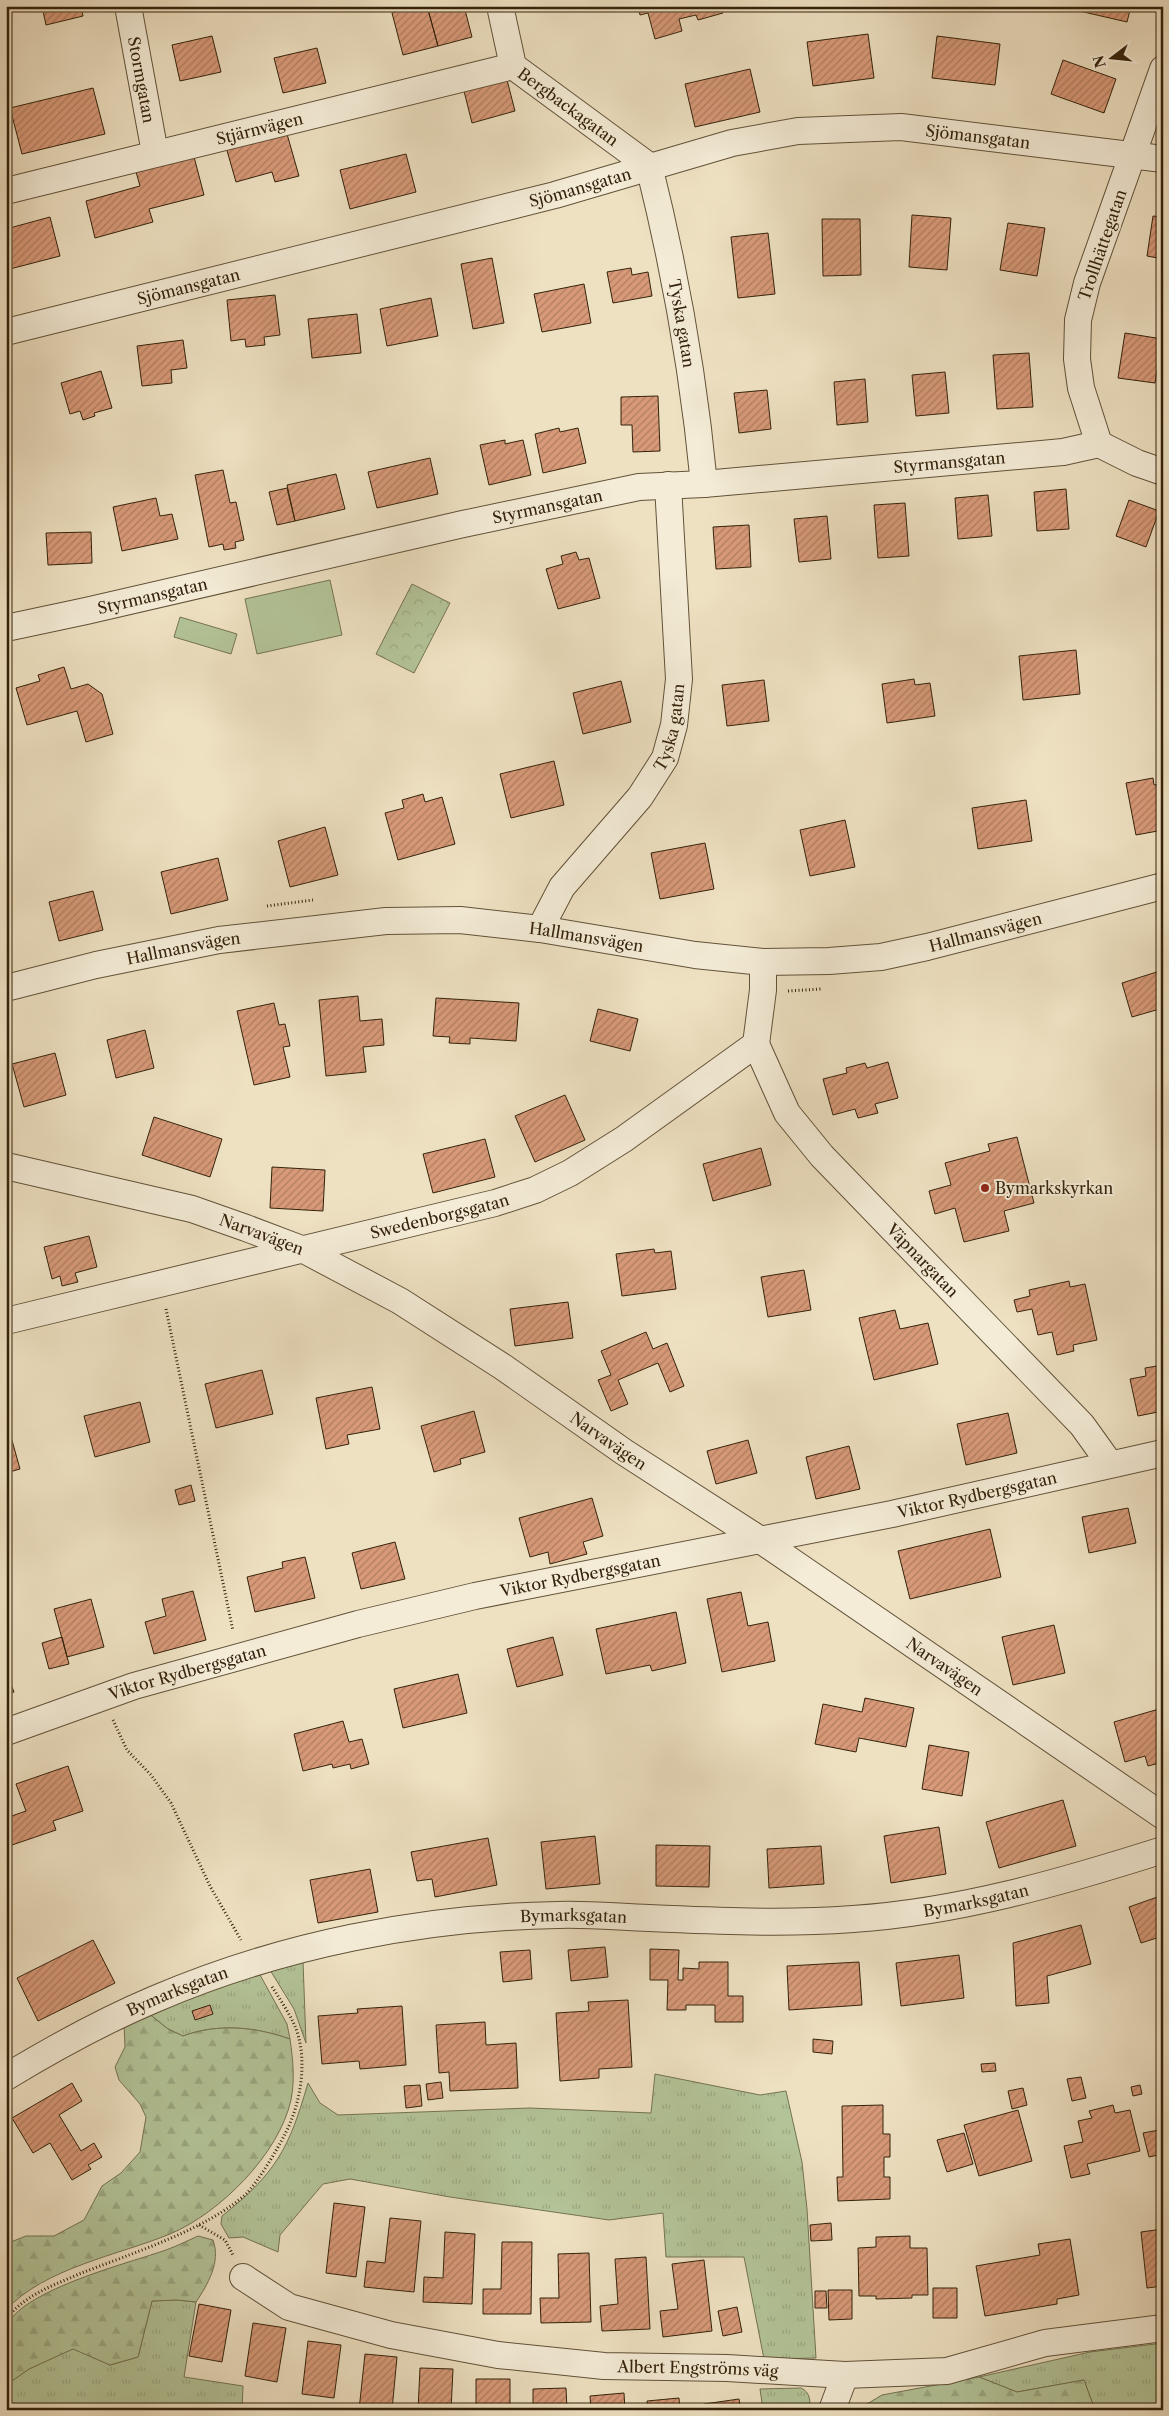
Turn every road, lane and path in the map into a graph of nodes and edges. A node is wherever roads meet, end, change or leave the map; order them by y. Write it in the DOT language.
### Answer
graph roads {
  1 [pos="128,6"];
  2 [pos="500,6"];
  3 [pos="513,66"];
  4 [pos="1163,69"];
  5 [pos="155,154"];
  6 [pos="1133,155"];
  7 [pos="1163,159"];
  8 [pos="649,166"];
  9 [pos="6,191"];
  10 [pos="6,332"];
  11 [pos="1099,444"];
  12 [pos="1163,472"];
  13 [pos="704,484"];
  14 [pos="668,485"];
  15 [pos="6,628"];
  16 [pos="1163,886"];
  17 [pos="540,929"];
  18 [pos="763,962"];
  19 [pos="6,988"];
  20 [pos="756,1044"];
  21 [pos="6,1166"];
  22 [pos="304,1250"];
  23 [pos="160,1283"];
  24 [pos="6,1320"];
  25 [pos="1163,1453"];
  26 [pos="1110,1464"];
  27 [pos="759,1539"];
  28 [pos="240,1658"];
  29 [pos="103,1697"];
  30 [pos="6,1732"];
  31 [pos="1163,1816"];
  32 [pos="1163,1850"];
  33 [pos="256,1962"];
  34 [pos="6,2077"];
  35 [pos="199,2225"];
  36 [pos="243,2277"];
  37 [pos="6,2319"];
  38 [pos="1163,2328"];
  39 [pos="845,2375"];
  40 [pos="832,2410"];
  1 -- 5 [label="street, Stormgatan"];
  2 -- 3 [label="street, Bergbackagatan"];
  3 -- 5 [label="street, Stjärnvägen"];
  3 -- 8 [label="street, Bergbackagatan"];
  4 -- 6 [label="street, Trollhättegatan"];
  5 -- 9 [label="street, Stjärnvägen"];
  6 -- 7 [label="street, Sjömansgatan"];
  6 -- 8 [label="street, Sjömansgatan"];
  6 -- 11 [label="street, Trollhättegatan"];
  8 -- 10 [label="street, Sjömansgatan"];
  8 -- 13 [label="street, Tyska gatan"];
  11 -- 12 [label="street"];
  11 -- 13 [label="street, Styrmansgatan"];
  13 -- 14 [label="street, Styrmansgatan"];
  14 -- 15 [label="street, Styrmansgatan"];
  14 -- 17 [label="street, Tyska gatan"];
  16 -- 18 [label="street, Hallmansvägen"];
  17 -- 18 [label="street, Hallmansvägen"];
  17 -- 19 [label="street, Hallmansvägen"];
  18 -- 20 [label="street"];
  20 -- 22 [label="street, Swedenborgsgatan"];
  20 -- 26 [label="street, Väpnargatan"];
  21 -- 22 [label="street, Narvavägen"];
  22 -- 23 [label="street, Swedenborgsgatan"];
  22 -- 27 [label="street, Narvavägen"];
  23 -- 24 [label="street, Swedenborgsgatan"];
  23 -- 28 [label="path"];
  25 -- 26 [label="street, Viktor Rydbergsgatan"];
  26 -- 27 [label="street, Viktor Rydbergsgatan"];
  27 -- 28 [label="street, Viktor Rydbergsgatan"];
  27 -- 31 [label="street, Narvavägen"];
  28 -- 29 [label="street, Viktor Rydbergsgatan"];
  29 -- 30 [label="street, Viktor Rydbergsgatan"];
  29 -- 33 [label="path"];
  32 -- 33 [label="street, Bymarksgatan"];
  33 -- 34 [label="street, Bymarksgatan"];
  33 -- 35 [label="path"];
  35 -- 36 [label="path"];
  35 -- 37 [label="path"];
  36 -- 39 [label="street, Albert Engströms väg"];
  38 -- 39 [label="street, Albert Engströms väg"];
  39 -- 40 [label="street"];
}
